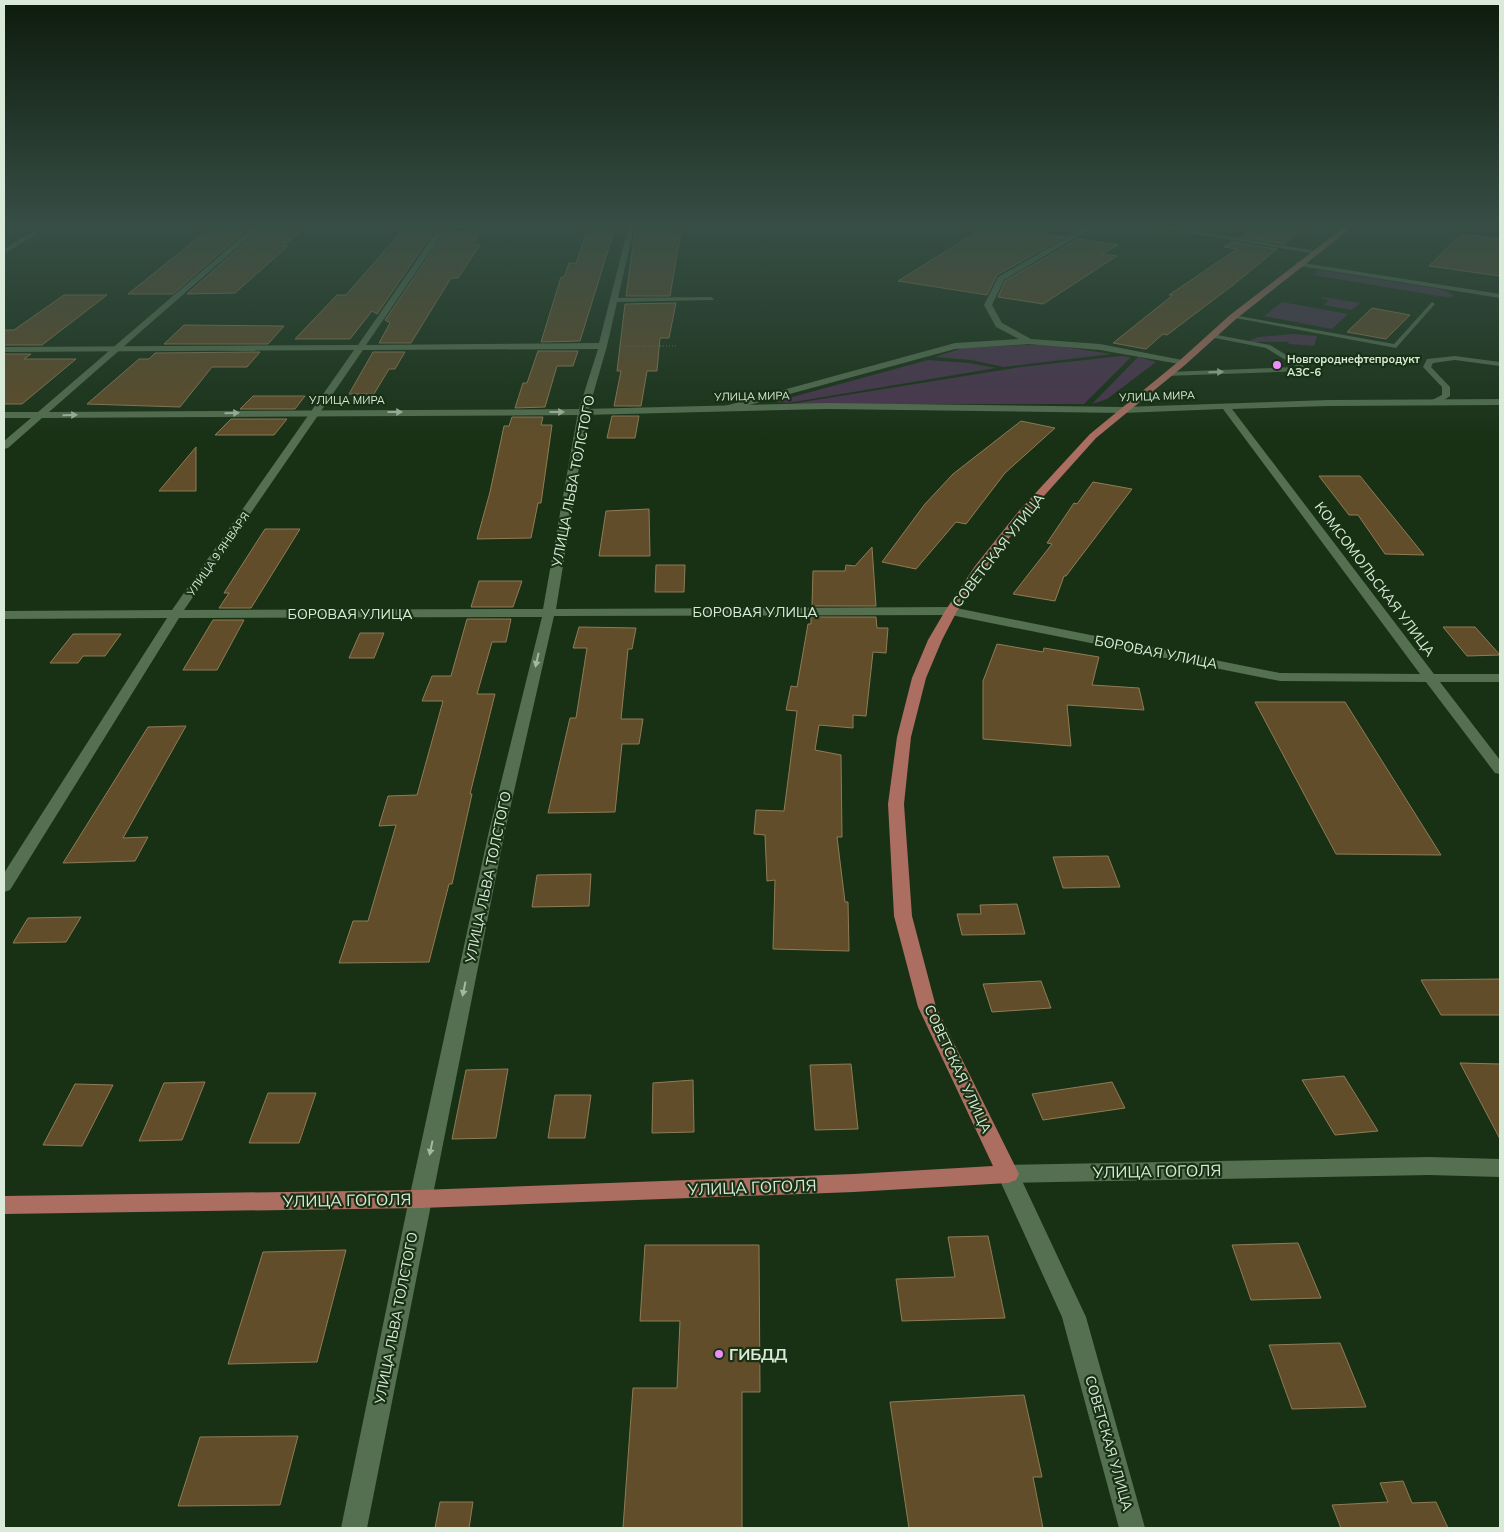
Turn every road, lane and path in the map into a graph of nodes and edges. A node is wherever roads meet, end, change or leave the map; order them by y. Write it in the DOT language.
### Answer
graph roads {
  1 [pos="174,299"];
  2 [pos="393,299"];
  3 [pos="663,299"];
  4 [pos="991,299"];
  5 [pos="1255,299"];
  6 [pos="614,300"];
  7 [pos="1432,304"];
  8 [pos="1233,317"];
  9 [pos="1212,336"];
  10 [pos="1029,341"];
  11 [pos="360,346"];
  12 [pos="603,346"];
  13 [pos="678,346"];
  14 [pos="118,348"];
  15 [pos="4,349"];
  16 [pos="1182,363"];
  17 [pos="1500,364"];
  18 [pos="1168,374"];
  19 [pos="1435,402"];
  20 [pos="1500,402"];
  21 [pos="1225,406"];
  22 [pos="724,409"];
  23 [pos="1123,410"];
  24 [pos="318,412"];
  25 [pos="583,412"];
  26 [pos="4,415"];
  27 [pos="38,415"];
  28 [pos="4,446"];
  29 [pos="951,611"];
  30 [pos="549,612"];
  31 [pos="4,615"];
  32 [pos="175,615"];
  33 [pos="1430,676"];
  34 [pos="1500,678"];
  35 [pos="1500,770"];
  36 [pos="4,886"];
  37 [pos="1500,1168"];
  38 [pos="1008,1174"];
  39 [pos="420,1199"];
  40 [pos="4,1205"];
  41 [pos="354,1528"];
  42 [pos="1132,1528"];
  1 -- 14 [label="street"];
  2 -- 11 [label="street, УЛИЦА 9 ЯНВАРЯ"];
  3 -- 6 [label="lane"];
  4 -- 10 [label="street"];
  5 -- 8 [label="main road, СОВЕТСКАЯ УЛИЦА"];
  6 -- 12 [label="street, УЛИЦА ЛЬВА ТОЛСТОГО"];
  7 -- 8 [label="lane"];
  8 -- 9 [label="main road, СОВЕТСКАЯ УЛИЦА"];
  9 -- 16 [label="main road, СОВЕТСКАЯ УЛИЦА"];
  18 -- 9 [label="lane, one-way"];
  10 -- 16 [label="street"];
  10 -- 22 [label="street"];
  11 -- 12 [label="street"];
  11 -- 14 [label="street"];
  11 -- 24 [label="street, УЛИЦА 9 ЯНВАРЯ"];
  12 -- 13 [label="path"];
  12 -- 25 [label="street, УЛИЦА ЛЬВА ТОЛСТОГО"];
  14 -- 15 [label="street"];
  14 -- 27 [label="street"];
  16 -- 18 [label="main road, СОВЕТСКАЯ УЛИЦА"];
  17 -- 19 [label="lane"];
  18 -- 23 [label="main road, СОВЕТСКАЯ УЛИЦА"];
  19 -- 20 [label="street, УЛИЦА МИРА"];
  19 -- 21 [label="street, УЛИЦА МИРА"];
  21 -- 23 [label="street, УЛИЦА МИРА"];
  21 -- 33 [label="street, КОМСОМОЛЬСКАЯ УЛИЦА"];
  22 -- 23 [label="street, УЛИЦА МИРА"];
  22 -- 25 [label="street, УЛИЦА МИРА"];
  23 -- 29 [label="main road, СОВЕТСКАЯ УЛИЦА"];
  24 -- 25 [label="street, УЛИЦА МИРА, one-way"];
  27 -- 24 [label="street, УЛИЦА МИРА, one-way"];
  24 -- 32 [label="street, УЛИЦА 9 ЯНВАРЯ"];
  25 -- 30 [label="street, УЛИЦА ЛЬВА ТОЛСТОГО"];
  26 -- 27 [label="street, УЛИЦА МИРА"];
  27 -- 28 [label="street"];
  29 -- 30 [label="street, БОРОВАЯ УЛИЦА"];
  29 -- 33 [label="street, БОРОВАЯ УЛИЦА"];
  29 -- 38 [label="main road, СОВЕТСКАЯ УЛИЦА"];
  30 -- 32 [label="street, БОРОВАЯ УЛИЦА"];
  30 -- 39 [label="street, УЛИЦА ЛЬВА ТОЛСТОГО, one-way"];
  31 -- 32 [label="street, БОРОВАЯ УЛИЦА"];
  32 -- 36 [label="street, УЛИЦА 9 ЯНВАРЯ"];
  33 -- 34 [label="street, БОРОВАЯ УЛИЦА"];
  33 -- 35 [label="street, КОМСОМОЛЬСКАЯ УЛИЦА"];
  37 -- 38 [label="street, УЛИЦА ГОГОЛЯ"];
  38 -- 39 [label="main road, УЛИЦА ГОГОЛЯ"];
  38 -- 42 [label="street, СОВЕТСКАЯ УЛИЦА"];
  39 -- 40 [label="main road, УЛИЦА ГОГОЛЯ"];
  39 -- 41 [label="street, УЛИЦА ЛЬВА ТОЛСТОГО"];
}
